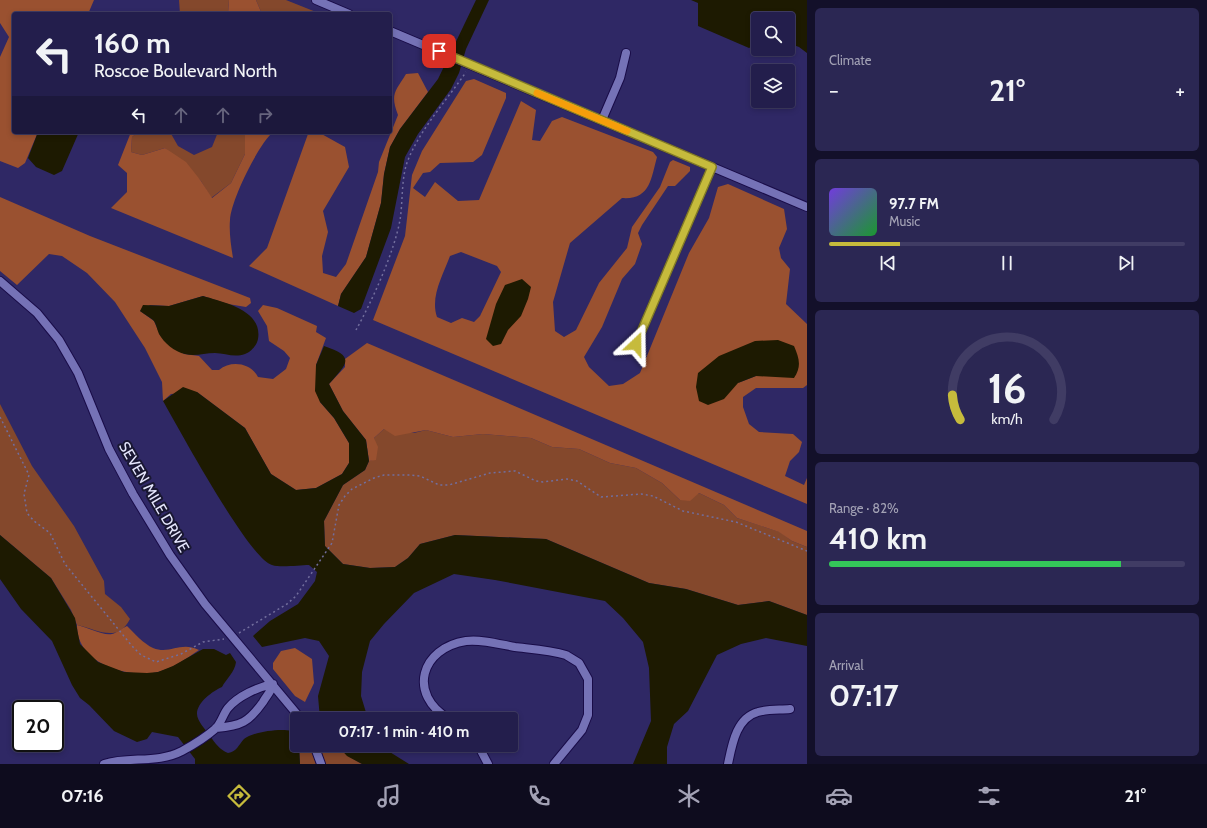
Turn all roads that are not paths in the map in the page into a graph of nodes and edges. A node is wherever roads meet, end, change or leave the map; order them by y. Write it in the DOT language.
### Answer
graph roads {
  1 [pos="316,0"];
  2 [pos="344,12"];
  3 [pos="392,32"];
  4 [pos="626,53"];
  5 [pos="602,120"];
  6 [pos="712,167"];
  7 [pos="807,207"];
  8 [pos="0,281"];
  9 [pos="636,344"];
  10 [pos="273,684"];
  11 [pos="790,709"];
  12 [pos="295,712"];
  13 [pos="439,712"];
  14 [pos="216,728"];
  15 [pos="317,752"];
  16 [pos="482,752"];
  17 [pos="104,764"];
  18 [pos="321,764"];
  19 [pos="488,764"];
  20 [pos="554,764"];
  21 [pos="728,764"];
  1 -- 2 [label="street"];
  3 -- 5 [label="street"];
  4 -- 5 [label="street"];
  5 -- 6 [label="street"];
  6 -- 7 [label="street"];
  6 -- 9 [label="street"];
  8 -- 10 [label="street, SEVEN MILE DRIVE"];
  10 -- 12 [label="street, SEVEN MILE DRIVE"];
  10 -- 14 [label="street"];
  10 -- 14 [label="street"];
  11 -- 21 [label="street"];
  13 -- 20 [label="street"];
  14 -- 17 [label="street"];
  15 -- 18 [label="street"];
  16 -- 19 [label="street"];
}
